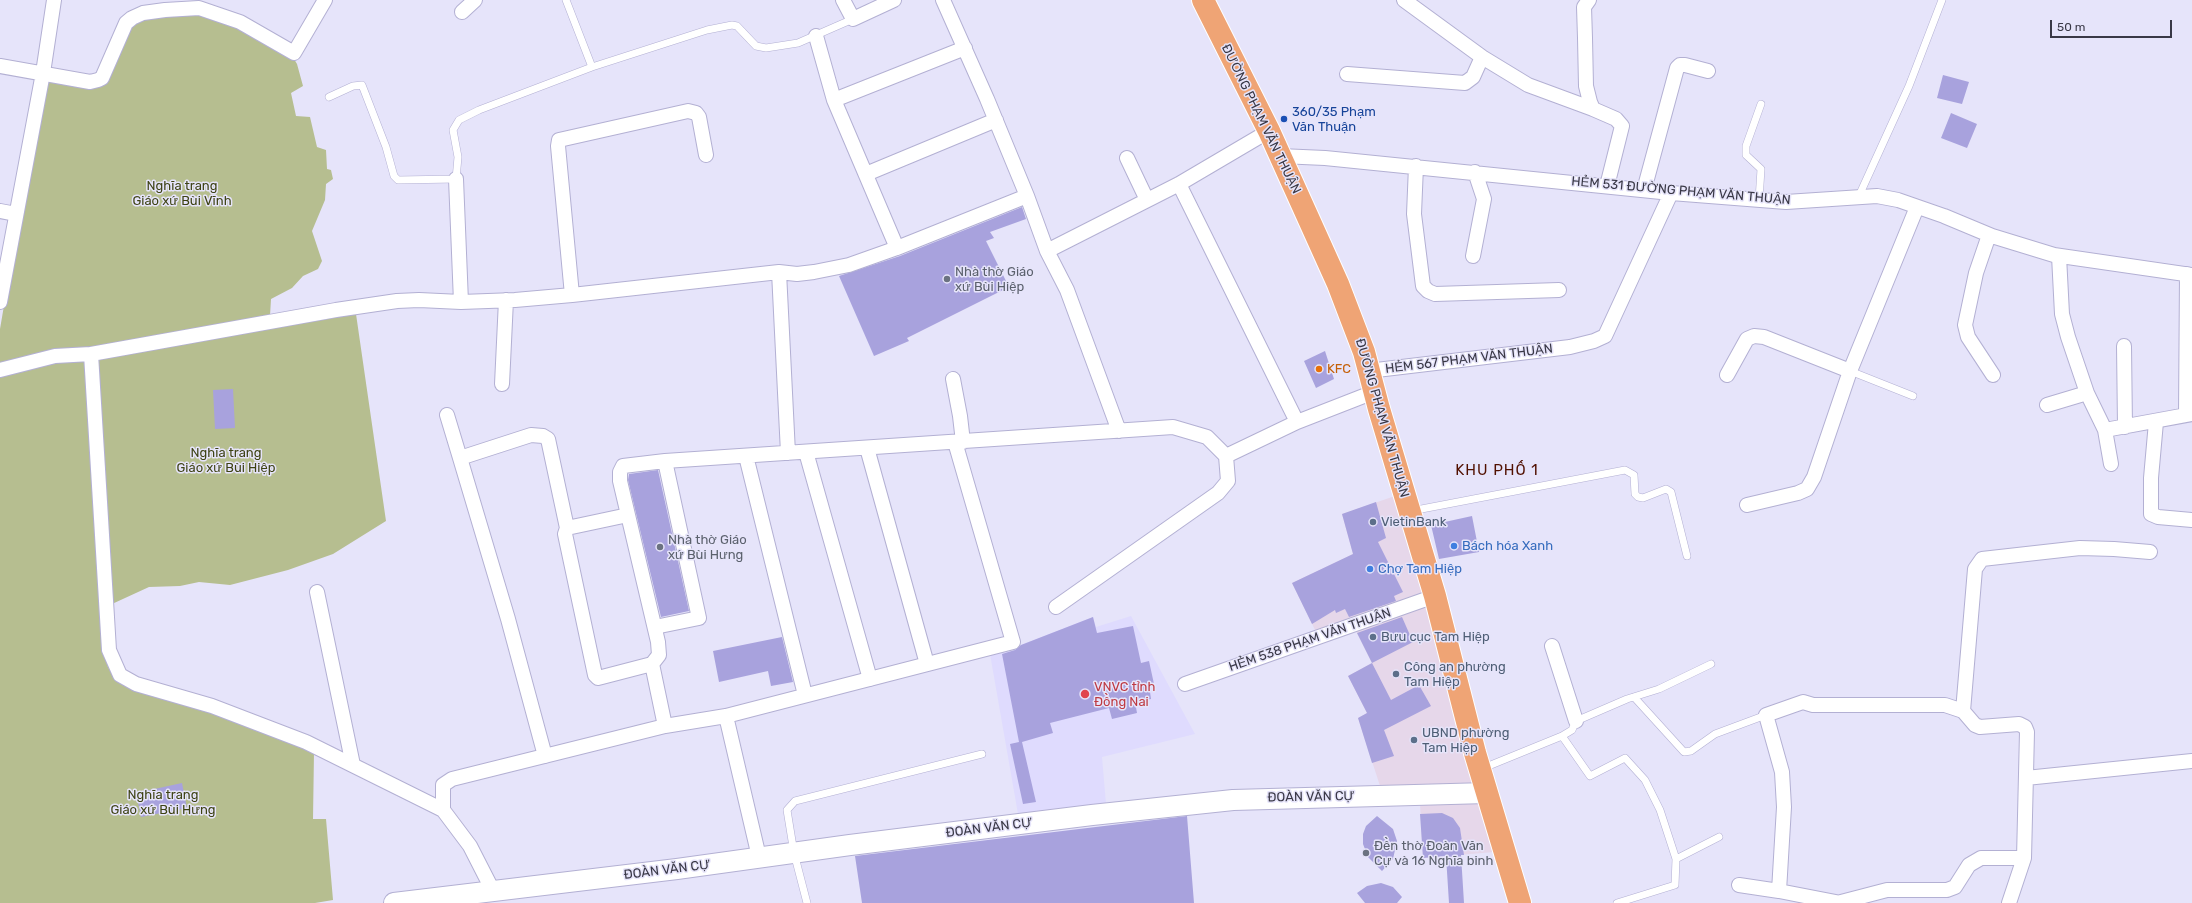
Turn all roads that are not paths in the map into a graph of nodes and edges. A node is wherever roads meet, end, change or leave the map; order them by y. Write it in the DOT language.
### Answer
graph roads {
  1 [pos="54,0"];
  2 [pos="325,0"];
  3 [pos="475,0"];
  4 [pos="566,0"];
  5 [pos="843,0"];
  6 [pos="894,0"];
  7 [pos="943,0"];
  8 [pos="1202,0"];
  9 [pos="1404,0"];
  10 [pos="1942,0"];
  11 [pos="1583,2"];
  12 [pos="198,4"];
  13 [pos="462,12"];
  14 [pos="853,19"];
  15 [pos="816,36"];
  16 [pos="965,48"];
  17 [pos="1482,57"];
  18 [pos="0,66"];
  19 [pos="592,67"];
  20 [pos="1708,72"];
  21 [pos="42,73"];
  22 [pos="1347,74"];
  23 [pos="329,97"];
  24 [pos="834,100"];
  25 [pos="1762,104"];
  26 [pos="1593,109"];
  27 [pos="996,120"];
  28 [pos="1269,131"];
  29 [pos="706,155"];
  30 [pos="1280,156"];
  31 [pos="1127,158"];
  32 [pos="1416,166"];
  33 [pos="1474,172"];
  34 [pos="866,174"];
  35 [pos="456,179"];
  36 [pos="1179,184"];
  37 [pos="1607,186"];
  38 [pos="1644,190"];
  39 [pos="1671,193"];
  40 [pos="1027,196"];
  41 [pos="1858,198"];
  42 [pos="1147,200"];
  43 [pos="1759,200"];
  44 [pos="1917,207"];
  45 [pos="0,211"];
  46 [pos="16,214"];
  47 [pos="1989,235"];
  48 [pos="897,248"];
  49 [pos="1047,252"];
  50 [pos="1473,256"];
  51 [pos="2059,256"];
  52 [pos="780,272"];
  53 [pos="2189,274"];
  54 [pos="1559,290"];
  55 [pos="572,295"];
  56 [pos="506,300"];
  57 [pos="0,302"];
  58 [pos="461,302"];
  59 [pos="2124,346"];
  60 [pos="2189,351"];
  61 [pos="91,354"];
  62 [pos="0,370"];
  63 [pos="1850,371"];
  64 [pos="1727,375"];
  65 [pos="1993,375"];
  66 [pos="953,379"];
  67 [pos="1371,382"];
  68 [pos="502,384"];
  69 [pos="2087,393"];
  70 [pos="1913,396"];
  71 [pos="2047,405"];
  72 [pos="447,415"];
  73 [pos="2189,415"];
  74 [pos="1297,422"];
  75 [pos="2156,422"];
  76 [pos="2124,427"];
  77 [pos="2105,430"];
  78 [pos="1119,431"];
  79 [pos="959,442"];
  80 [pos="867,448"];
  81 [pos="806,452"];
  82 [pos="788,453"];
  83 [pos="746,456"];
  84 [pos="1226,456"];
  85 [pos="460,458"];
  86 [pos="665,461"];
  87 [pos="2111,464"];
  88 [pos="1747,505"];
  89 [pos="1409,512"];
  90 [pos="628,515"];
  91 [pos="2192,520"];
  92 [pos="567,528"];
  93 [pos="2150,552"];
  94 [pos="1687,556"];
  95 [pos="317,592"];
  96 [pos="1435,596"];
  97 [pos="1056,607"];
  98 [pos="655,627"];
  99 [pos="1552,646"];
  100 [pos="652,664"];
  101 [pos="927,664"];
  102 [pos="1711,664"];
  103 [pos="870,679"];
  104 [pos="1185,684"];
  105 [pos="805,695"];
  106 [pos="1634,697"];
  107 [pos="1963,711"];
  108 [pos="1766,715"];
  109 [pos="726,716"];
  110 [pos="1576,721"];
  111 [pos="665,726"];
  112 [pos="1562,736"];
  113 [pos="982,754"];
  114 [pos="544,756"];
  115 [pos="2192,761"];
  116 [pos="353,765"];
  117 [pos="1481,769"];
  118 [pos="2026,778"];
  119 [pos="1487,793"];
  120 [pos="443,810"];
  121 [pos="1720,837"];
  122 [pos="794,853"];
  123 [pos="759,857"];
  124 [pos="2024,858"];
  125 [pos="1676,859"];
  126 [pos="1739,886"];
  127 [pos="1779,891"];
  128 [pos="494,897"];
  129 [pos="394,903"];
  130 [pos="807,903"];
  131 [pos="1520,903"];
  132 [pos="1617,903"];
  133 [pos="1841,903"];
  134 [pos="2009,903"];
  1 -- 21 [label="street"];
  2 -- 12 [label="street"];
  3 -- 13 [label="street"];
  4 -- 19 [label="lane"];
  5 -- 14 [label="street"];
  6 -- 14 [label="street"];
  7 -- 16 [label="street"];
  8 -- 28 [label="main road, ĐƯỜNG PHẠM VĂN THUẬN"];
  9 -- 17 [label="street"];
  10 -- 41 [label="lane"];
  11 -- 26 [label="street"];
  12 -- 21 [label="street"];
  14 -- 15 [label="lane"];
  15 -- 19 [label="lane"];
  15 -- 24 [label="street"];
  16 -- 24 [label="street"];
  16 -- 27 [label="street"];
  17 -- 22 [label="street"];
  17 -- 26 [label="street"];
  18 -- 21 [label="street"];
  19 -- 35 [label="lane"];
  20 -- 38 [label="street"];
  21 -- 46 [label="street"];
  23 -- 35 [label="lane"];
  24 -- 34 [label="street"];
  25 -- 43 [label="lane"];
  26 -- 37 [label="street"];
  27 -- 34 [label="street"];
  27 -- 40 [label="street"];
  28 -- 30 [label="main road, ĐƯỜNG PHẠM VĂN THUẬN"];
  28 -- 36 [label="street"];
  29 -- 55 [label="street"];
  30 -- 32 [label="street, HẺM 531 ĐƯỜNG PHẠM VĂN THUẬN"];
  30 -- 67 [label="main road, ĐƯỜNG PHẠM VĂN THUẬN"];
  31 -- 42 [label="street"];
  32 -- 33 [label="street, HẺM 531 ĐƯỜNG PHẠM VĂN THUẬN"];
  32 -- 54 [label="street"];
  33 -- 37 [label="street, HẺM 531 ĐƯỜNG PHẠM VĂN THUẬN"];
  33 -- 50 [label="street"];
  34 -- 48 [label="street"];
  35 -- 58 [label="street"];
  36 -- 42 [label="street"];
  36 -- 74 [label="street"];
  37 -- 38 [label="street, HẺM 531 ĐƯỜNG PHẠM VĂN THUẬN"];
  38 -- 39 [label="street, HẺM 531 ĐƯỜNG PHẠM VĂN THUẬN"];
  39 -- 43 [label="street, HẺM 531 ĐƯỜNG PHẠM VĂN THUẬN"];
  39 -- 67 [label="street, HẺM 567 PHẠM VĂN THUẬN"];
  40 -- 48 [label="street"];
  40 -- 49 [label="street"];
  41 -- 43 [label="street, HẺM 531 ĐƯỜNG PHẠM VĂN THUẬN"];
  41 -- 44 [label="street, HẺM 531 ĐƯỜNG PHẠM VĂN THUẬN"];
  42 -- 49 [label="street"];
  44 -- 47 [label="street, HẺM 531 ĐƯỜNG PHẠM VĂN THUẬN"];
  44 -- 63 [label="street"];
  45 -- 46 [label="street"];
  46 -- 57 [label="street"];
  47 -- 51 [label="street, HẺM 531 ĐƯỜNG PHẠM VĂN THUẬN"];
  47 -- 65 [label="street"];
  48 -- 52 [label="street"];
  49 -- 78 [label="street"];
  51 -- 53 [label="street, HẺM 531 ĐƯỜNG PHẠM VĂN THUẬN"];
  51 -- 69 [label="street"];
  52 -- 55 [label="street"];
  52 -- 82 [label="street"];
  53 -- 60 [label="street"];
  55 -- 56 [label="street"];
  56 -- 58 [label="street"];
  56 -- 68 [label="street"];
  58 -- 61 [label="street"];
  59 -- 76 [label="street"];
  60 -- 73 [label="street"];
  61 -- 62 [label="street"];
  61 -- 116 [label="street"];
  63 -- 64 [label="street"];
  63 -- 70 [label="lane"];
  63 -- 88 [label="street"];
  66 -- 79 [label="street"];
  67 -- 74 [label="street, HẺM 567 PHẠM VĂN THUẬN"];
  67 -- 89 [label="main road, ĐƯỜNG PHẠM VĂN THUẬN"];
  69 -- 71 [label="street"];
  69 -- 77 [label="street"];
  72 -- 85 [label="street"];
  73 -- 75 [label="street"];
  74 -- 84 [label="street, HẺM 567 PHẠM VĂN THUẬN"];
  75 -- 76 [label="street"];
  75 -- 91 [label="street"];
  76 -- 77 [label="street"];
  77 -- 87 [label="street"];
  78 -- 79 [label="street"];
  78 -- 84 [label="street"];
  79 -- 80 [label="street"];
  79 -- 101 [label="street"];
  80 -- 81 [label="street"];
  80 -- 101 [label="street"];
  81 -- 82 [label="street"];
  81 -- 103 [label="street"];
  82 -- 83 [label="street"];
  83 -- 86 [label="street"];
  83 -- 105 [label="street"];
  84 -- 97 [label="street"];
  85 -- 92 [label="street"];
  85 -- 114 [label="street"];
  86 -- 90 [label="street"];
  86 -- 98 [label="street"];
  89 -- 94 [label="lane"];
  89 -- 96 [label="main road, ĐƯỜNG PHẠM VĂN THUẬN"];
  90 -- 92 [label="street"];
  90 -- 98 [label="street"];
  92 -- 100 [label="street"];
  93 -- 107 [label="street"];
  95 -- 116 [label="street"];
  96 -- 104 [label="street, HẺM 538 PHẠM VĂN THUẬN"];
  96 -- 117 [label="main road, ĐƯỜNG PHẠM VĂN THUẬN"];
  98 -- 100 [label="street"];
  99 -- 110 [label="street"];
  100 -- 111 [label="street"];
  101 -- 103 [label="street"];
  102 -- 106 [label="lane"];
  103 -- 105 [label="street"];
  105 -- 109 [label="street"];
  106 -- 108 [label="lane"];
  106 -- 110 [label="lane"];
  107 -- 108 [label="street"];
  107 -- 118 [label="street"];
  108 -- 127 [label="street"];
  109 -- 111 [label="street"];
  109 -- 123 [label="street"];
  110 -- 112 [label="lane"];
  111 -- 114 [label="street"];
  112 -- 117 [label="lane"];
  112 -- 125 [label="lane"];
  113 -- 122 [label="lane"];
  114 -- 120 [label="street"];
  115 -- 118 [label="street"];
  116 -- 120 [label="street"];
  117 -- 119 [label="main road, ĐƯỜNG PHẠM VĂN THUẬN"];
  118 -- 124 [label="street"];
  119 -- 122 [label="street, ĐOÀN VĂN CỰ"];
  119 -- 131 [label="main road, ĐƯỜNG PHẠM VĂN THUẬN"];
  120 -- 128 [label="street"];
  121 -- 125 [label="lane"];
  122 -- 123 [label="street, ĐOÀN VĂN CỰ"];
  122 -- 130 [label="lane"];
  123 -- 128 [label="street, ĐOÀN VĂN CỰ"];
  124 -- 133 [label="street"];
  124 -- 134 [label="street"];
  125 -- 132 [label="lane"];
  126 -- 127 [label="street"];
  127 -- 133 [label="street"];
  128 -- 129 [label="street, ĐOÀN VĂN CỰ"];
}
